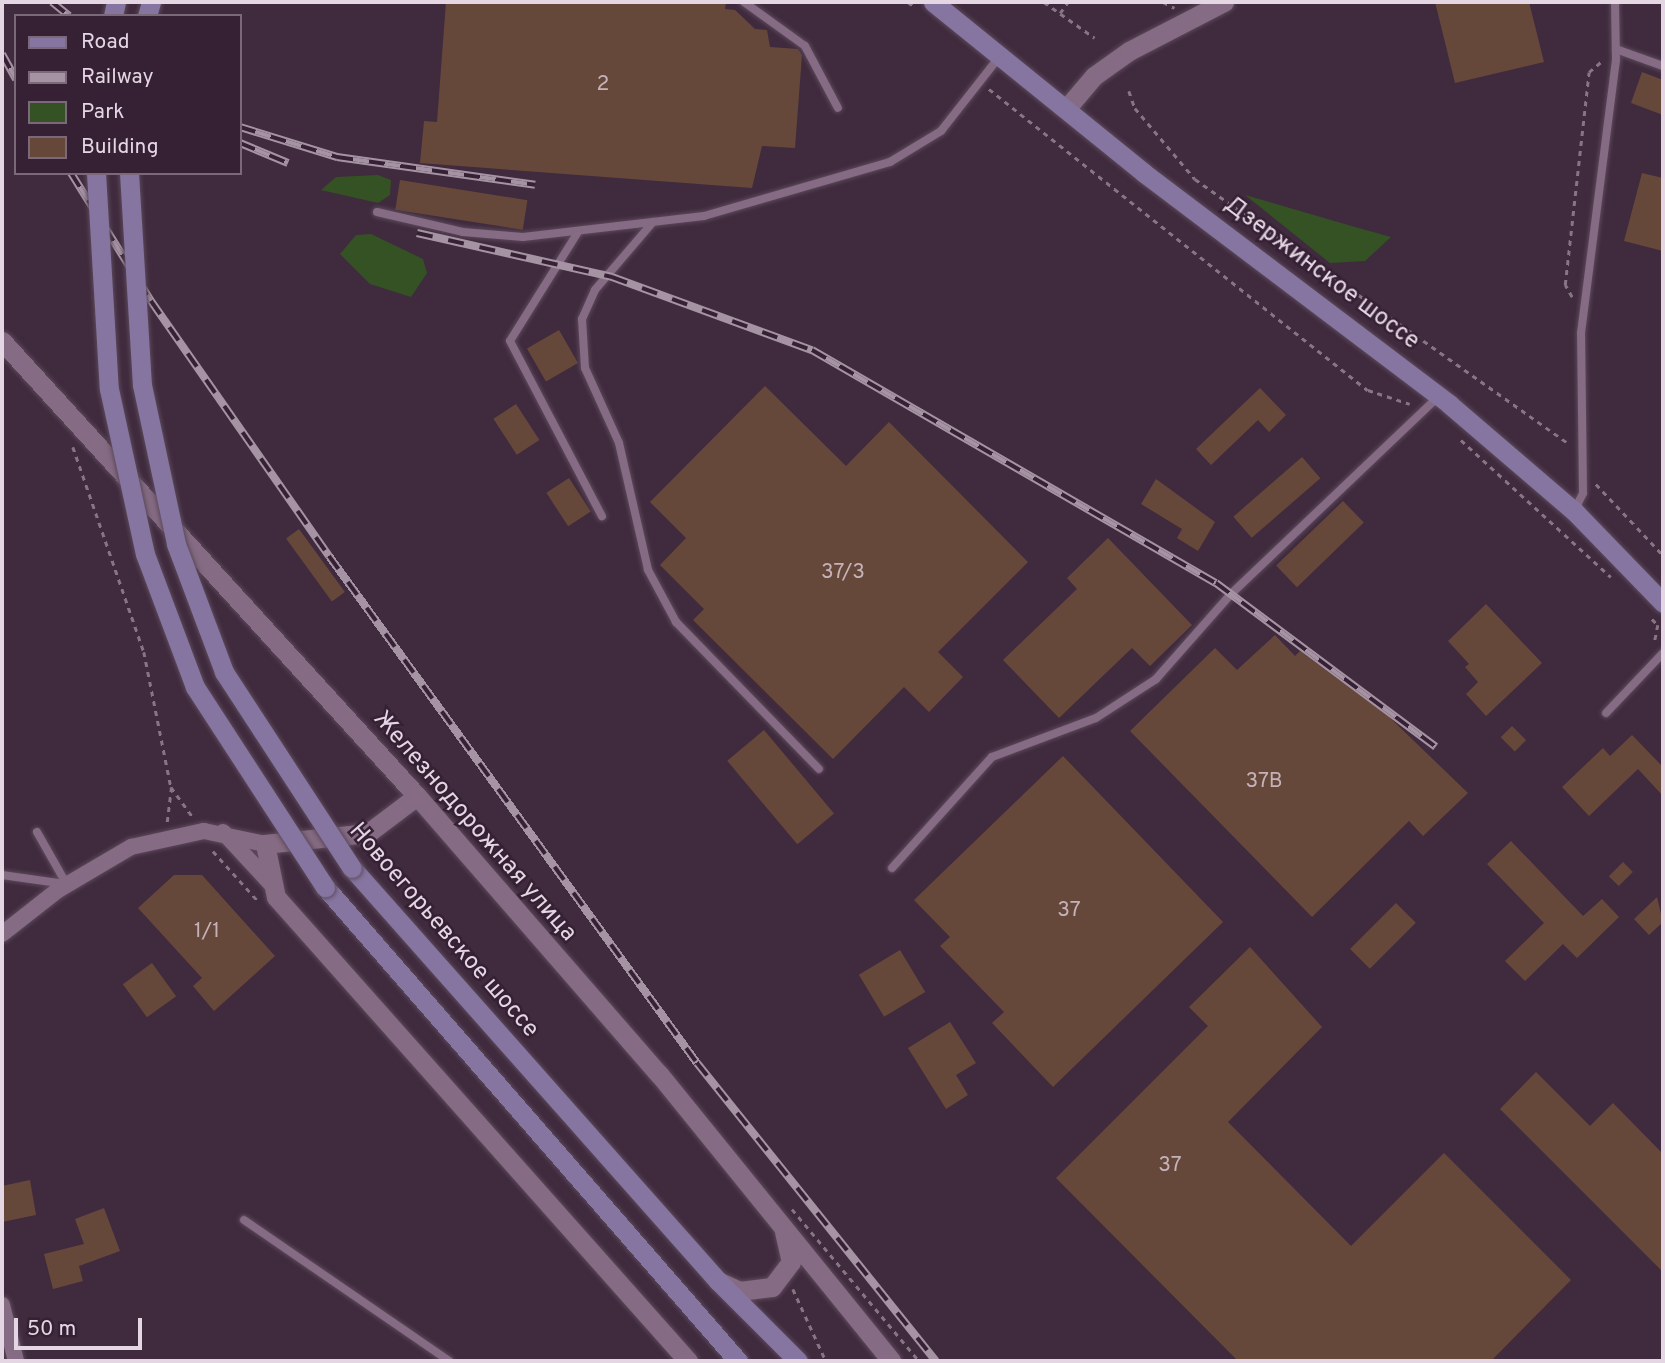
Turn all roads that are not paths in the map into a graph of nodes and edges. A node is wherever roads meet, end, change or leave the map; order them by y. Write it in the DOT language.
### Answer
graph roads {
  1 [pos="744,2"];
  2 [pos="1224,2"];
  3 [pos="1615,2"];
  4 [pos="925,6"];
  5 [pos="1616,49"];
  6 [pos="1000,56"];
  7 [pos="1663,66"];
  8 [pos="838,108"];
  9 [pos="1066,109"];
  10 [pos="96,175"];
  11 [pos="129,175"];
  12 [pos="377,212"];
  13 [pos="653,222"];
  14 [pos="578,232"];
  15 [pos="3,344"];
  16 [pos="1432,403"];
  17 [pos="1574,511"];
  18 [pos="602,516"];
  19 [pos="1656,609"];
  20 [pos="1663,654"];
  21 [pos="1606,713"];
  22 [pos="819,769"];
  23 [pos="417,796"];
  24 [pos="37,832"];
  25 [pos="223,832"];
  26 [pos="265,844"];
  27 [pos="892,868"];
  28 [pos="2,875"];
  29 [pos="67,885"];
  30 [pos="274,887"];
  31 [pos="2,934"];
  32 [pos="244,1220"];
  33 [pos="779,1222"];
  34 [pos="718,1281"];
  35 [pos="2,1305"];
  36 [pos="16,1361"];
  37 [pos="449,1361"];
  38 [pos="688,1361"];
  39 [pos="738,1361"];
  40 [pos="798,1361"];
  41 [pos="891,1361"];
  1 -- 8 [label="lane"];
  2 -- 9 [label="street"];
  3 -- 5 [label="lane"];
  4 -- 6 [label="main road, Дзержинское шоссе"];
  5 -- 7 [label="lane"];
  5 -- 17 [label="lane"];
  6 -- 9 [label="main road, Дзержинское шоссе"];
  6 -- 13 [label="lane"];
  9 -- 16 [label="main road, Дзержинское шоссе"];
  10 -- 39 [label="main road, bridge"];
  11 -- 34 [label="main road, Новоегорьевское шоссе, bridge"];
  12 -- 14 [label="lane"];
  13 -- 14 [label="lane"];
  13 -- 22 [label="lane"];
  14 -- 18 [label="lane"];
  15 -- 23 [label="street, Железнодорожная улица"];
  16 -- 17 [label="main road, Дзержинское шоссе"];
  16 -- 27 [label="lane"];
  17 -- 19 [label="main road, Дзержинское шоссе"];
  20 -- 21 [label="lane"];
  23 -- 26 [label="street"];
  23 -- 33 [label="street, Железнодорожная улица"];
  24 -- 29 [label="lane"];
  25 -- 26 [label="street"];
  25 -- 29 [label="street"];
  25 -- 30 [label="street"];
  26 -- 30 [label="street"];
  28 -- 29 [label="lane"];
  29 -- 31 [label="street"];
  30 -- 38 [label="street"];
  32 -- 37 [label="lane"];
  33 -- 34 [label="street"];
  33 -- 41 [label="street, Железнодорожная улица"];
  34 -- 40 [label="main road, Новоегорьевское шоссе"];
  35 -- 36 [label="street"];
}
